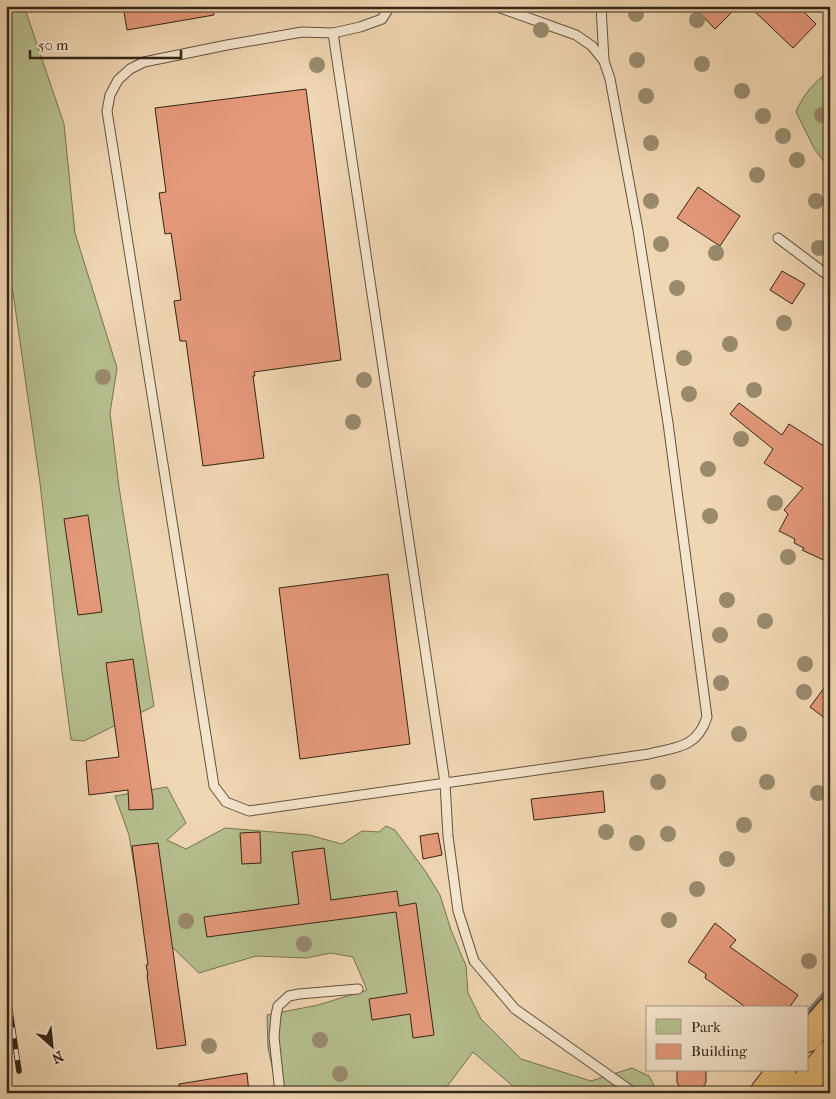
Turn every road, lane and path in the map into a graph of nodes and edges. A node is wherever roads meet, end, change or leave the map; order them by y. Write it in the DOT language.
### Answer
graph roads {
  1 [pos="390,6"];
  2 [pos="496,6"];
  3 [pos="601,6"];
  4 [pos="333,33"];
  5 [pos="604,61"];
  6 [pos="778,238"];
  7 [pos="830,277"];
  8 [pos="445,783"];
  9 [pos="358,989"];
  10 [pos="830,1011"];
  11 [pos="808,1037"];
  12 [pos="830,1054"];
  13 [pos="780,1072"];
  14 [pos="280,1093"];
  15 [pos="634,1093"];
  16 [pos="764,1093"];
  17 [pos="798,1093"];
  1 -- 4 [label="lane"];
  2 -- 5 [label="lane"];
  3 -- 5 [label="lane"];
  4 -- 8 [label="lane"];
  4 -- 8 [label="lane"];
  5 -- 8 [label="lane"];
  6 -- 7 [label="lane"];
  8 -- 15 [label="lane"];
  9 -- 14 [label="lane"];
  10 -- 11 [label="highway"];
  12 -- 17 [label="highway"];
  13 -- 16 [label="highway"];
}
